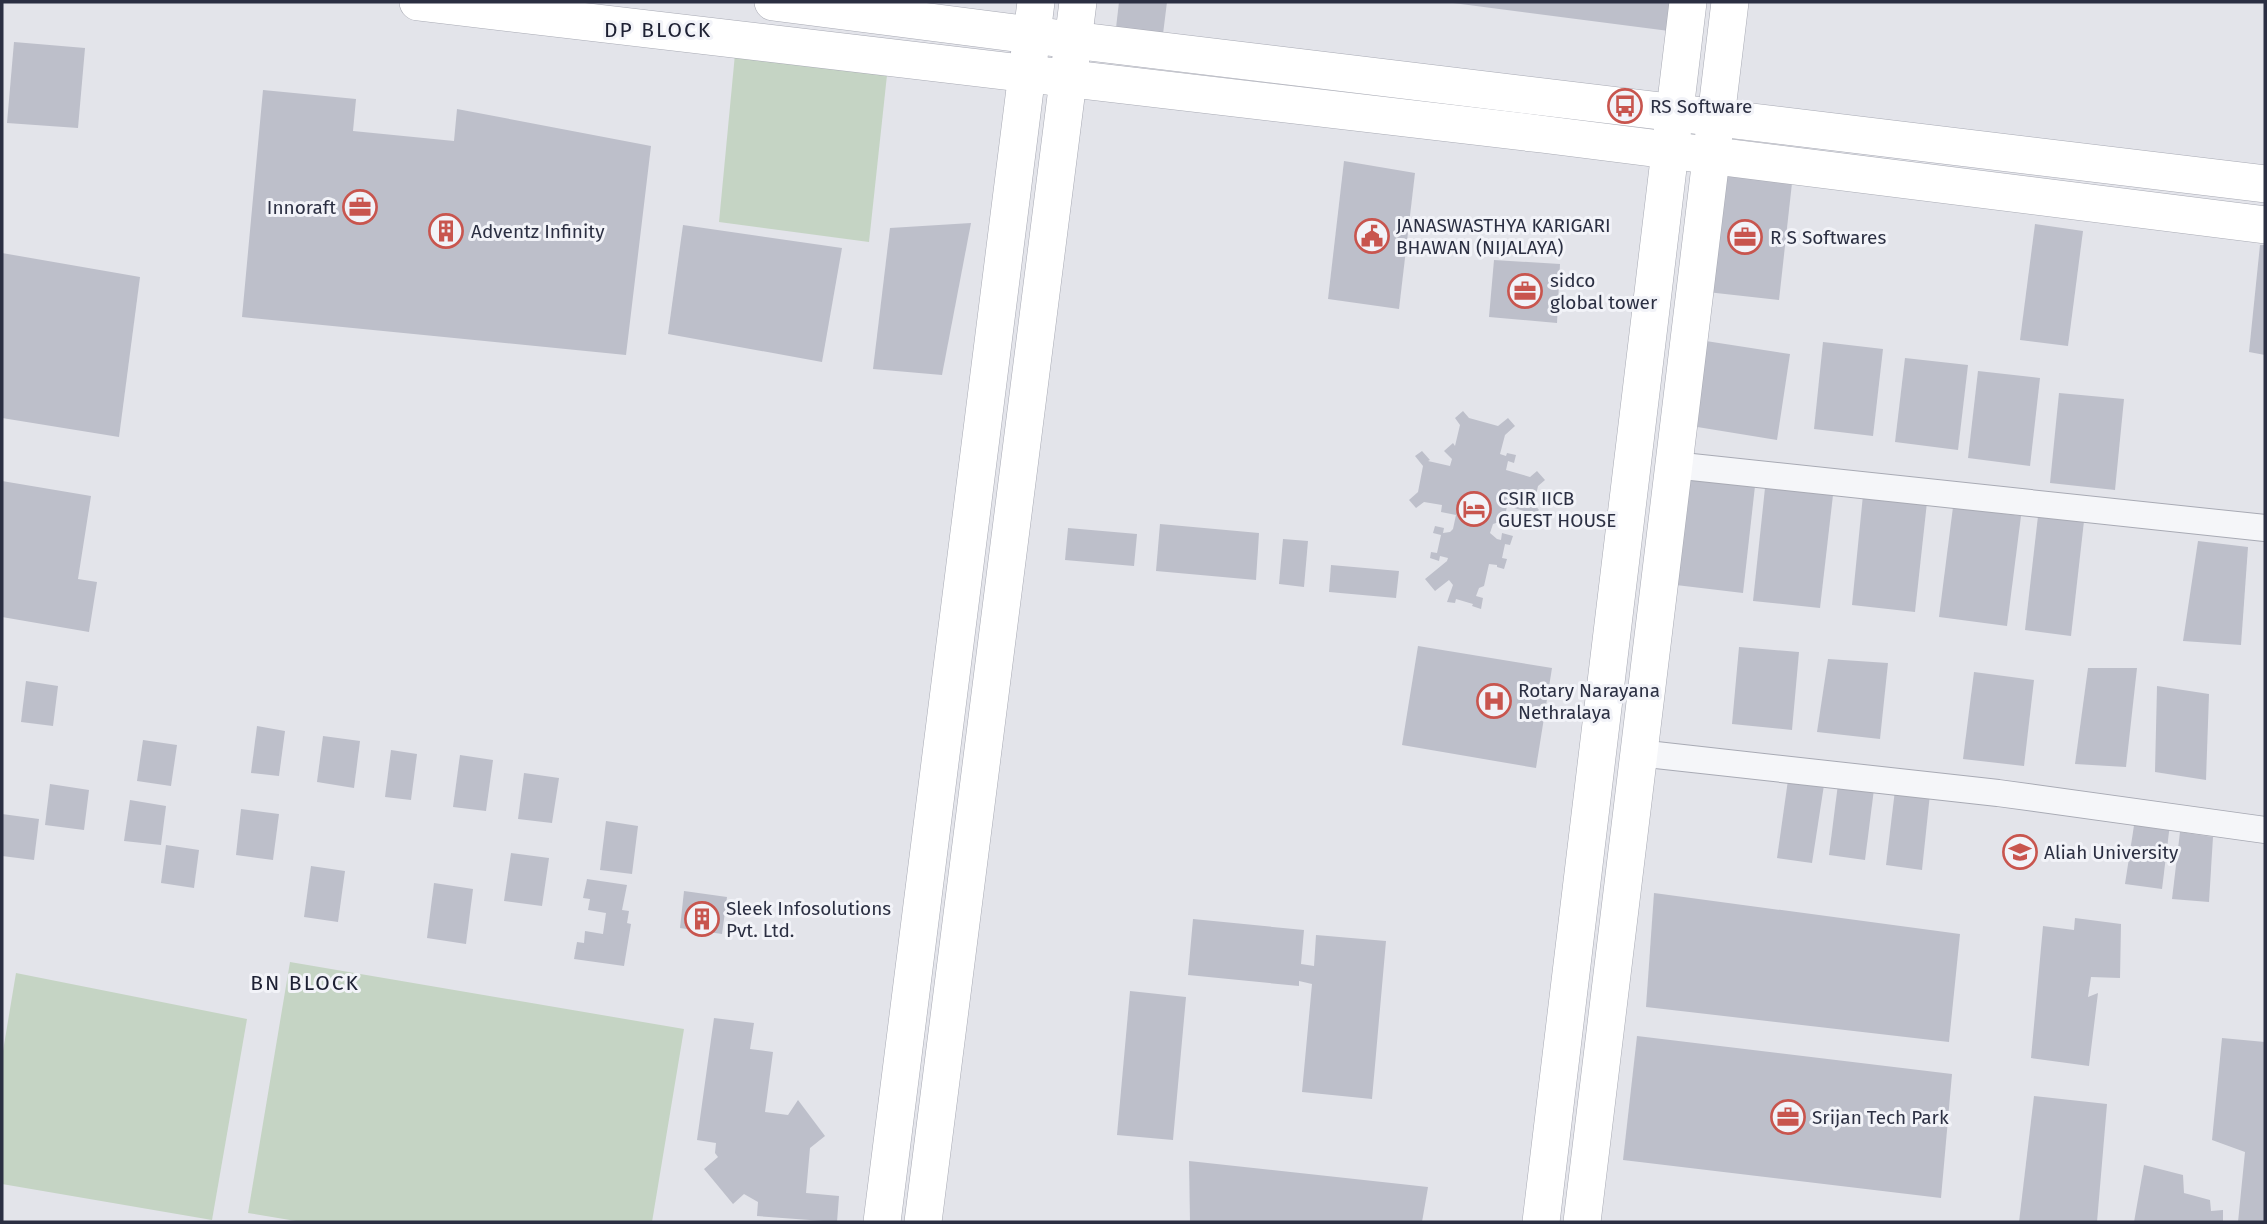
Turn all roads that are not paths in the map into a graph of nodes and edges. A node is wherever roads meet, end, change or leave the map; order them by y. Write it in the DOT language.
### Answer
graph roads {
  1 [pos="418,2"];
  2 [pos="773,2"];
  3 [pos="1078,2"];
  4 [pos="1688,2"];
  5 [pos="1730,2"];
  6 [pos="1034,18"];
  7 [pos="1073,40"];
  8 [pos="1027,74"];
  9 [pos="1068,79"];
  10 [pos="1674,112"];
  11 [pos="1715,117"];
  12 [pos="1669,151"];
  13 [pos="1710,157"];
  14 [pos="2152,170"];
  15 [pos="2265,184"];
  16 [pos="2149,211"];
  17 [pos="2265,225"];
  18 [pos="1673,465"];
  19 [pos="2265,528"];
  20 [pos="1638,753"];
  21 [pos="1589,825"];
  22 [pos="2265,830"];
  23 [pos="1629,834"];
  24 [pos="890,1161"];
  25 [pos="930,1165"];
  26 [pos="882,1222"];
  27 [pos="923,1222"];
  28 [pos="1541,1222"];
  29 [pos="1582,1222"];
  1 -- 8 [label="street"];
  2 -- 6 [label="street"];
  3 -- 7 [label="street"];
  4 -- 10 [label="street"];
  5 -- 11 [label="street"];
  6 -- 7 [label="street"];
  6 -- 8 [label="street"];
  7 -- 9 [label="street"];
  7 -- 10 [label="street"];
  8 -- 9 [label="street"];
  8 -- 24 [label="street"];
  9 -- 12 [label="street"];
  9 -- 25 [label="street"];
  10 -- 11 [label="street"];
  10 -- 12 [label="street"];
  11 -- 13 [label="street"];
  11 -- 14 [label="street"];
  12 -- 13 [label="street"];
  12 -- 21 [label="street"];
  13 -- 16 [label="street"];
  13 -- 18 [label="street"];
  14 -- 15 [label="street"];
  14 -- 16 [label="street"];
  16 -- 17 [label="street"];
  18 -- 19 [label="street"];
  18 -- 20 [label="street"];
  20 -- 22 [label="street"];
  20 -- 23 [label="street"];
  21 -- 23 [label="street"];
  21 -- 28 [label="street"];
  23 -- 29 [label="street"];
  24 -- 25 [label="street"];
  24 -- 26 [label="street"];
  25 -- 27 [label="street"];
}
